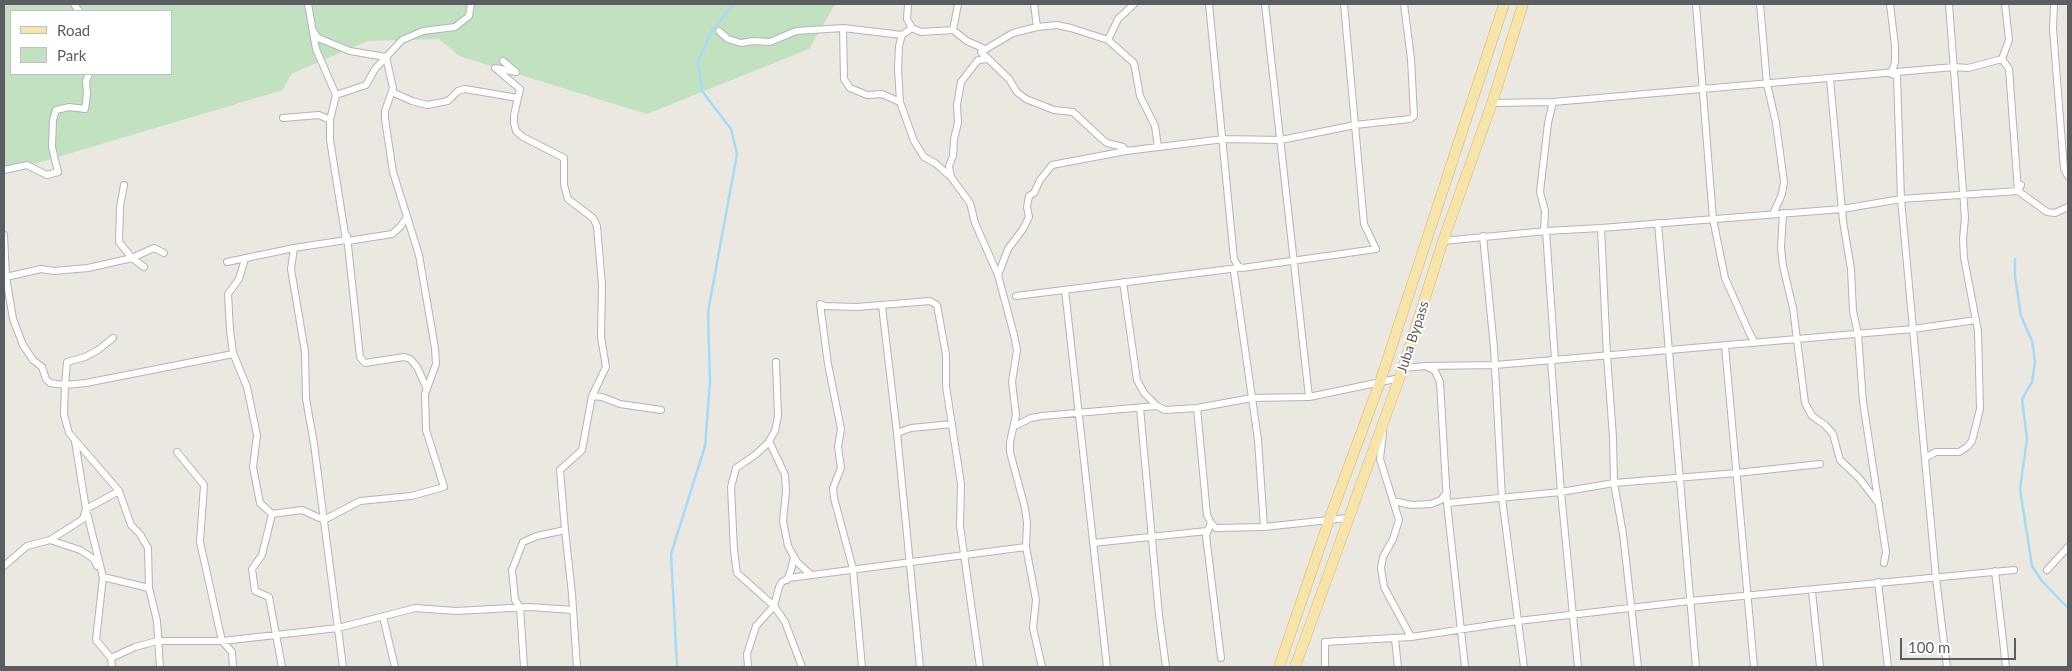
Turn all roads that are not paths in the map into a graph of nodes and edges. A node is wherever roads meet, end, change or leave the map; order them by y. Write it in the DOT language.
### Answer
graph roads {
  1 [pos="308,4"];
  2 [pos="471,4"];
  3 [pos="908,4"];
  4 [pos="958,4"];
  5 [pos="1034,4"];
  6 [pos="1134,4"];
  7 [pos="1209,4"];
  8 [pos="1265,4"];
  9 [pos="1344,4"];
  10 [pos="1404,4"];
  11 [pos="1504,4"];
  12 [pos="1522,4"];
  13 [pos="1696,4"];
  14 [pos="1760,4"];
  15 [pos="1890,4"];
  16 [pos="1949,4"];
  17 [pos="2005,4"];
  18 [pos="2054,4"];
  19 [pos="1037,27"];
  20 [pos="844,28"];
  21 [pos="912,28"];
  22 [pos="953,30"];
  23 [pos="313,31"];
  24 [pos="719,31"];
  25 [pos="902,35"];
  26 [pos="1108,40"];
  27 [pos="984,49"];
  28 [pos="386,57"];
  29 [pos="988,59"];
  30 [pos="2002,59"];
  31 [pos="503,61"];
  32 [pos="1954,67"];
  33 [pos="1891,74"];
  34 [pos="89,75"];
  35 [pos="1830,79"];
  36 [pos="1767,84"];
  37 [pos="1703,90"];
  38 [pos="392,92"];
  39 [pos="336,95"];
  40 [pos="518,98"];
  41 [pos="900,102"];
  42 [pos="1553,102"];
  43 [pos="1492,103"];
  44 [pos="283,118"];
  45 [pos="330,120"];
  46 [pos="1355,125"];
  47 [pos="330,140"];
  48 [pos="1224,140"];
  49 [pos="1281,140"];
  50 [pos="1158,148"];
  51 [pos="1126,151"];
  52 [pos="4,170"];
  53 [pos="2068,176"];
  54 [pos="951,177"];
  55 [pos="124,184"];
  56 [pos="2020,188"];
  57 [pos="1963,195"];
  58 [pos="1901,199"];
  59 [pos="2068,207"];
  60 [pos="1842,209"];
  61 [pos="1783,213"];
  62 [pos="1773,214"];
  63 [pos="407,217"];
  64 [pos="1713,219"];
  65 [pos="1658,223"];
  66 [pos="1601,228"];
  67 [pos="1545,231"];
  68 [pos="4,235"];
  69 [pos="1483,236"];
  70 [pos="348,241"];
  71 [pos="1444,241"];
  72 [pos="294,248"];
  73 [pos="164,253"];
  74 [pos="132,258"];
  75 [pos="245,259"];
  76 [pos="227,262"];
  77 [pos="144,267"];
  78 [pos="1242,268"];
  79 [pos="1234,272"];
  80 [pos="998,275"];
  81 [pos="6,277"];
  82 [pos="1123,282"];
  83 [pos="1065,290"];
  84 [pos="1016,296"];
  85 [pos="882,306"];
  86 [pos="1976,320"];
  87 [pos="1912,329"];
  88 [pos="1858,334"];
  89 [pos="113,338"];
  90 [pos="1797,339"];
  91 [pos="1755,343"];
  92 [pos="1725,346"];
  93 [pos="1668,350"];
  94 [pos="234,354"];
  95 [pos="1607,356"];
  96 [pos="1553,360"];
  97 [pos="776,362"];
  98 [pos="1495,365"];
  99 [pos="1426,366"];
  100 [pos="1401,373"];
  101 [pos="1380,382"];
  102 [pos="65,385"];
  103 [pos="426,387"];
  104 [pos="592,396"];
  105 [pos="1308,397"];
  106 [pos="1252,398"];
  107 [pos="1157,406"];
  108 [pos="1140,408"];
  109 [pos="1196,408"];
  110 [pos="662,410"];
  111 [pos="1080,414"];
  112 [pos="952,424"];
  113 [pos="1384,424"];
  114 [pos="1014,426"];
  115 [pos="897,433"];
  116 [pos="74,440"];
  117 [pos="769,441"];
  118 [pos="177,452"];
  119 [pos="1925,458"];
  120 [pos="1820,464"];
  121 [pos="1737,474"];
  122 [pos="1680,478"];
  123 [pos="1614,482"];
  124 [pos="119,491"];
  125 [pos="1447,492"];
  126 [pos="1561,492"];
  127 [pos="1502,498"];
  128 [pos="1394,502"];
  129 [pos="1447,504"];
  130 [pos="1880,506"];
  131 [pos="86,510"];
  132 [pos="272,514"];
  133 [pos="1347,518"];
  134 [pos="324,520"];
  135 [pos="1328,520"];
  136 [pos="1211,524"];
  137 [pos="1264,527"];
  138 [pos="565,530"];
  139 [pos="1207,531"];
  140 [pos="1152,537"];
  141 [pos="50,540"];
  142 [pos="1093,543"];
  143 [pos="2068,546"];
  144 [pos="1026,547"];
  145 [pos="965,555"];
  146 [pos="794,556"];
  147 [pos="910,562"];
  148 [pos="1884,563"];
  149 [pos="4,566"];
  150 [pos="853,569"];
  151 [pos="2014,570"];
  152 [pos="2047,570"];
  153 [pos="1995,571"];
  154 [pos="811,575"];
  155 [pos="103,577"];
  156 [pos="1936,578"];
  157 [pos="787,580"];
  158 [pos="1878,582"];
  159 [pos="150,588"];
  160 [pos="1812,591"];
  161 [pos="1748,597"];
  162 [pos="1690,601"];
  163 [pos="774,606"];
  164 [pos="520,607"];
  165 [pos="1632,609"];
  166 [pos="573,610"];
  167 [pos="1572,615"];
  168 [pos="383,617"];
  169 [pos="1518,621"];
  170 [pos="338,628"];
  171 [pos="1460,629"];
  172 [pos="277,634"];
  173 [pos="1411,637"];
  174 [pos="1395,639"];
  175 [pos="157,641"];
  176 [pos="222,641"];
  177 [pos="111,658"];
  178 [pos="1221,658"];
  179 [pos="112,667"];
  180 [pos="160,667"];
  181 [pos="233,667"];
  182 [pos="282,667"];
  183 [pos="343,667"];
  184 [pos="396,667"];
  185 [pos="524,667"];
  186 [pos="577,667"];
  187 [pos="748,667"];
  188 [pos="802,667"];
  189 [pos="862,667"];
  190 [pos="920,667"];
  191 [pos="980,667"];
  192 [pos="1042,667"];
  193 [pos="1107,667"];
  194 [pos="1166,667"];
  195 [pos="1279,667"];
  196 [pos="1295,667"];
  197 [pos="1325,667"];
  198 [pos="1398,667"];
  199 [pos="1465,667"];
  200 [pos="1524,667"];
  201 [pos="1578,667"];
  202 [pos="1638,667"];
  203 [pos="1696,667"];
  204 [pos="1754,667"];
  205 [pos="1820,667"];
  206 [pos="1888,667"];
  207 [pos="1947,667"];
  208 [pos="2006,667"];
  1 -- 23 [label="street"];
  2 -- 28 [label="street"];
  3 -- 21 [label="street"];
  4 -- 22 [label="street"];
  5 -- 19 [label="street"];
  6 -- 26 [label="street"];
  7 -- 48 [label="street"];
  8 -- 49 [label="street"];
  9 -- 46 [label="street"];
  10 -- 46 [label="street"];
  11 -- 101 [label="main road, Juba Bypass"];
  12 -- 43 [label="main road, Juba Bypass"];
  13 -- 37 [label="street"];
  14 -- 36 [label="street"];
  15 -- 33 [label="street"];
  16 -- 32 [label="street"];
  17 -- 30 [label="street"];
  18 -- 53 [label="street"];
  19 -- 26 [label="street"];
  19 -- 27 [label="street"];
  20 -- 24 [label="street"];
  20 -- 25 [label="street"];
  20 -- 41 [label="street"];
  21 -- 22 [label="street"];
  21 -- 25 [label="street"];
  22 -- 27 [label="street"];
  23 -- 28 [label="street"];
  23 -- 39 [label="street"];
  25 -- 41 [label="street"];
  26 -- 50 [label="street"];
  27 -- 29 [label="street"];
  28 -- 38 [label="street"];
  28 -- 39 [label="street"];
  29 -- 51 [label="street"];
  29 -- 54 [label="street"];
  30 -- 32 [label="street"];
  30 -- 56 [label="street"];
  31 -- 40 [label="street"];
  32 -- 33 [label="street"];
  32 -- 57 [label="street"];
  33 -- 35 [label="street"];
  33 -- 58 [label="street"];
  34 -- 52 [label="street"];
  35 -- 36 [label="street"];
  35 -- 60 [label="street"];
  36 -- 37 [label="street"];
  36 -- 62 [label="street"];
  37 -- 42 [label="street"];
  37 -- 64 [label="street"];
  38 -- 40 [label="street"];
  38 -- 63 [label="street"];
  39 -- 45 [label="street"];
  40 -- 104 [label="street"];
  41 -- 54 [label="street"];
  42 -- 43 [label="street"];
  42 -- 67 [label="street"];
  43 -- 71 [label="main road, Juba Bypass"];
  44 -- 45 [label="street"];
  45 -- 47 [label="street"];
  46 -- 49 [label="street"];
  46 -- 78 [label="street"];
  47 -- 70 [label="street"];
  47 -- 72 [label="street"];
  48 -- 49 [label="street"];
  48 -- 50 [label="street"];
  48 -- 78 [label="street"];
  49 -- 105 [label="street"];
  50 -- 51 [label="street"];
  51 -- 80 [label="street"];
  54 -- 80 [label="street"];
  55 -- 74 [label="street"];
  56 -- 57 [label="street"];
  56 -- 59 [label="street"];
  57 -- 58 [label="street"];
  57 -- 86 [label="street"];
  58 -- 60 [label="street"];
  58 -- 87 [label="street"];
  60 -- 61 [label="street"];
  60 -- 88 [label="street"];
  61 -- 62 [label="street"];
  61 -- 90 [label="street"];
  62 -- 64 [label="street"];
  63 -- 70 [label="street"];
  63 -- 103 [label="street"];
  64 -- 65 [label="street"];
  64 -- 91 [label="street"];
  65 -- 66 [label="street"];
  65 -- 93 [label="street"];
  66 -- 67 [label="street"];
  66 -- 95 [label="street"];
  67 -- 69 [label="street"];
  67 -- 96 [label="street"];
  68 -- 81 [label="street"];
  69 -- 71 [label="street"];
  69 -- 98 [label="street"];
  70 -- 103 [label="street"];
  71 -- 100 [label="main road, Juba Bypass"];
  72 -- 75 [label="street"];
  72 -- 134 [label="street"];
  73 -- 74 [label="street"];
  74 -- 77 [label="street"];
  74 -- 81 [label="street"];
  75 -- 76 [label="street"];
  75 -- 94 [label="street"];
  78 -- 82 [label="street"];
  79 -- 106 [label="street"];
  80 -- 114 [label="street"];
  81 -- 102 [label="street"];
  82 -- 83 [label="street"];
  82 -- 107 [label="street"];
  83 -- 84 [label="street"];
  83 -- 111 [label="street"];
  85 -- 112 [label="street"];
  85 -- 115 [label="street"];
  85 -- 150 [label="street"];
  86 -- 87 [label="street"];
  86 -- 119 [label="street"];
  87 -- 88 [label="street"];
  87 -- 119 [label="street"];
  88 -- 90 [label="street"];
  88 -- 130 [label="street"];
  89 -- 102 [label="street"];
  90 -- 91 [label="street"];
  90 -- 130 [label="street"];
  91 -- 92 [label="street"];
  92 -- 93 [label="street"];
  92 -- 121 [label="street"];
  93 -- 95 [label="street"];
  93 -- 122 [label="street"];
  94 -- 102 [label="street"];
  94 -- 132 [label="street"];
  95 -- 96 [label="street"];
  95 -- 123 [label="street"];
  96 -- 98 [label="street"];
  96 -- 126 [label="street"];
  97 -- 117 [label="street"];
  98 -- 99 [label="street"];
  98 -- 127 [label="street"];
  99 -- 100 [label="street"];
  99 -- 125 [label="street"];
  100 -- 101 [label="street"];
  100 -- 113 [label="main road, Juba Bypass"];
  101 -- 105 [label="street"];
  101 -- 135 [label="main road, Juba Bypass"];
  102 -- 116 [label="street"];
  103 -- 134 [label="street"];
  104 -- 110 [label="street"];
  104 -- 138 [label="street"];
  105 -- 106 [label="street"];
  106 -- 109 [label="street"];
  106 -- 137 [label="street"];
  107 -- 108 [label="street"];
  107 -- 109 [label="street"];
  108 -- 111 [label="street"];
  108 -- 140 [label="street"];
  109 -- 136 [label="street"];
  111 -- 114 [label="street"];
  111 -- 142 [label="street"];
  112 -- 115 [label="street"];
  112 -- 145 [label="street"];
  113 -- 128 [label="street"];
  113 -- 133 [label="main road, Juba Bypass"];
  114 -- 144 [label="street"];
  115 -- 147 [label="street"];
  116 -- 124 [label="street"];
  116 -- 131 [label="street"];
  117 -- 146 [label="street"];
  117 -- 163 [label="street"];
  118 -- 176 [label="street"];
  119 -- 156 [label="street"];
  120 -- 121 [label="street"];
  121 -- 122 [label="street"];
  121 -- 161 [label="street"];
  122 -- 123 [label="street"];
  122 -- 162 [label="street"];
  123 -- 126 [label="street"];
  123 -- 165 [label="street"];
  124 -- 131 [label="street"];
  124 -- 159 [label="street"];
  125 -- 128 [label="street"];
  125 -- 129 [label="street"];
  126 -- 127 [label="street"];
  126 -- 167 [label="street"];
  127 -- 129 [label="street"];
  127 -- 169 [label="street"];
  128 -- 173 [label="street"];
  129 -- 171 [label="street"];
  130 -- 148 [label="street"];
  131 -- 141 [label="street"];
  131 -- 155 [label="street"];
  132 -- 134 [label="street"];
  132 -- 172 [label="street"];
  133 -- 135 [label="street"];
  133 -- 196 [label="main road, Juba Bypass"];
  134 -- 170 [label="street"];
  135 -- 137 [label="street"];
  135 -- 195 [label="main road, Juba Bypass"];
  136 -- 137 [label="street"];
  136 -- 139 [label="street"];
  138 -- 164 [label="street"];
  138 -- 166 [label="street"];
  139 -- 140 [label="street"];
  139 -- 178 [label="street"];
  140 -- 142 [label="street"];
  140 -- 194 [label="street"];
  141 -- 149 [label="street"];
  141 -- 155 [label="street"];
  142 -- 193 [label="street"];
  143 -- 152 [label="street"];
  144 -- 145 [label="street"];
  144 -- 192 [label="street"];
  145 -- 147 [label="street"];
  145 -- 191 [label="street"];
  146 -- 154 [label="street"];
  146 -- 157 [label="street"];
  147 -- 150 [label="street"];
  147 -- 190 [label="street"];
  150 -- 154 [label="street"];
  150 -- 189 [label="street"];
  151 -- 153 [label="street"];
  153 -- 156 [label="street"];
  153 -- 208 [label="street"];
  154 -- 157 [label="street"];
  155 -- 159 [label="street"];
  155 -- 177 [label="street"];
  156 -- 158 [label="street"];
  156 -- 207 [label="street"];
  157 -- 163 [label="street"];
  158 -- 160 [label="street"];
  158 -- 206 [label="street"];
  159 -- 175 [label="street"];
  160 -- 161 [label="street"];
  160 -- 205 [label="street"];
  161 -- 162 [label="street"];
  161 -- 204 [label="street"];
  162 -- 165 [label="street"];
  162 -- 203 [label="street"];
  163 -- 187 [label="street"];
  163 -- 188 [label="street"];
  164 -- 166 [label="street"];
  164 -- 168 [label="street"];
  164 -- 185 [label="street"];
  165 -- 167 [label="street"];
  165 -- 202 [label="street"];
  166 -- 186 [label="street"];
  167 -- 169 [label="street"];
  167 -- 201 [label="street"];
  168 -- 170 [label="street"];
  168 -- 184 [label="street"];
  169 -- 171 [label="street"];
  169 -- 200 [label="street"];
  170 -- 172 [label="street"];
  170 -- 183 [label="street"];
  171 -- 173 [label="street"];
  171 -- 199 [label="street"];
  172 -- 176 [label="street"];
  172 -- 182 [label="street"];
  173 -- 174 [label="street"];
  174 -- 197 [label="street"];
  174 -- 198 [label="street"];
  175 -- 176 [label="street"];
  175 -- 177 [label="street"];
  175 -- 180 [label="street"];
  176 -- 181 [label="street"];
  177 -- 179 [label="street"];
}
